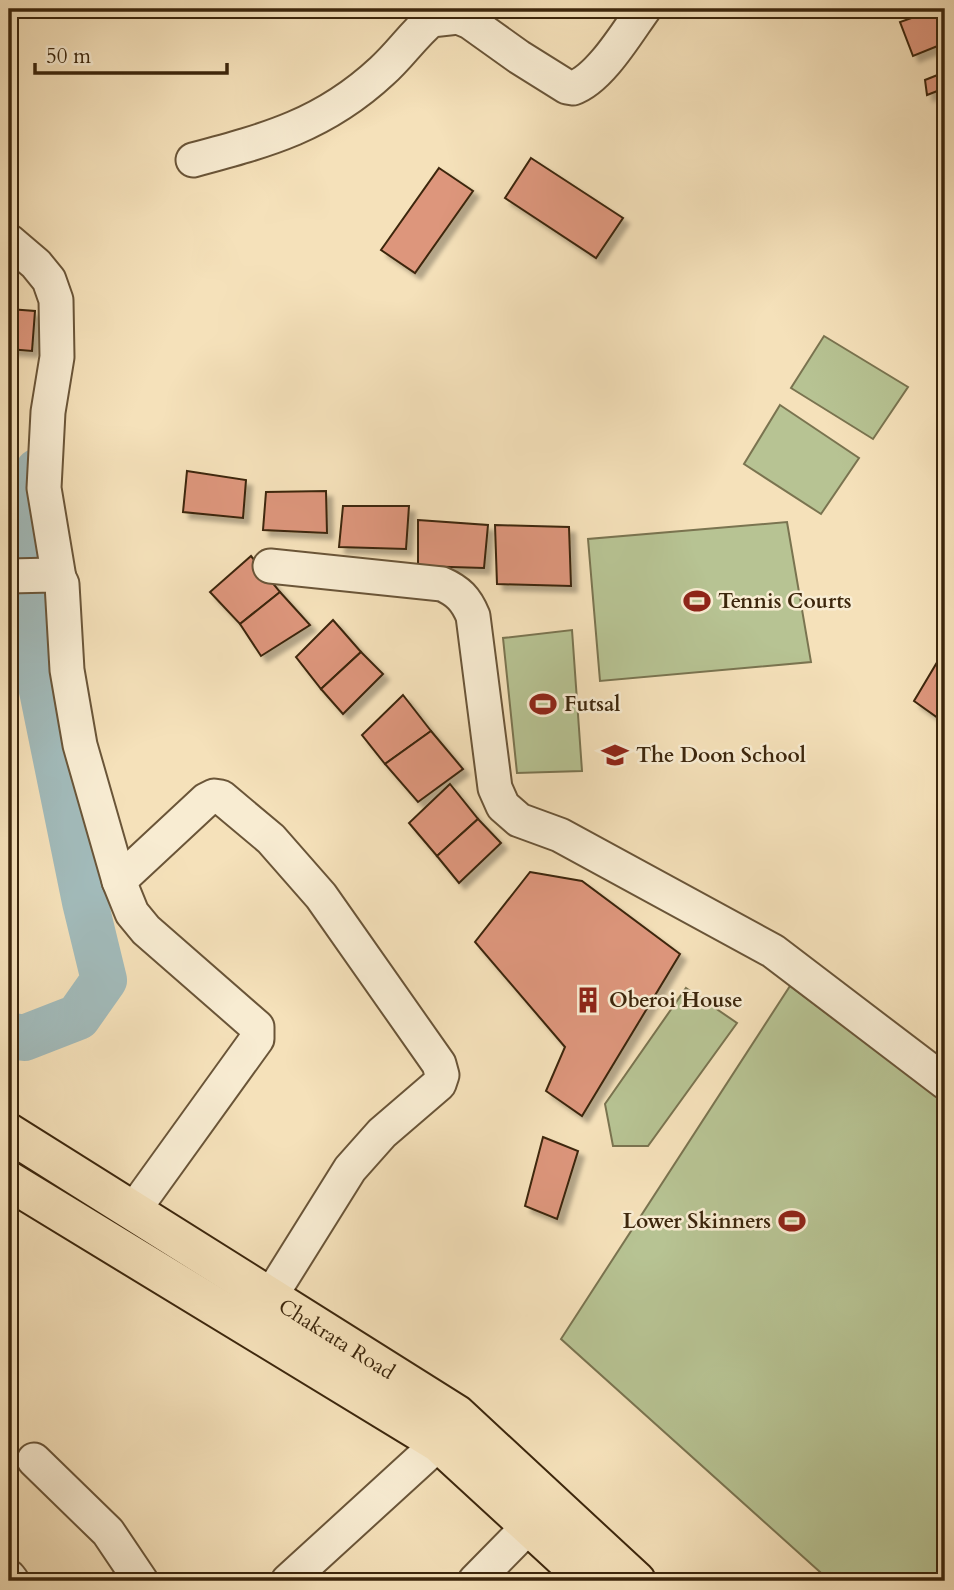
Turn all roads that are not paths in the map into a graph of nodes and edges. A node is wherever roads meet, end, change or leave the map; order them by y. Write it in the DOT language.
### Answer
graph roads {
  1 [pos="644,9"];
  2 [pos="193,160"];
  3 [pos="9,241"];
  4 [pos="270,566"];
  5 [pos="9,576"];
  6 [pos="59,578"];
  7 [pos="119,881"];
  8 [pos="945,1082"];
  9 [pos="9,1133"];
  10 [pos="9,1181"];
  11 [pos="133,1211"];
  12 [pos="270,1297"];
  13 [pos="439,1443"];
  14 [pos="34,1460"];
  15 [pos="530,1526"];
  16 [pos="9,1577"];
  17 [pos="12,1581"];
  18 [pos="141,1581"];
  19 [pos="288,1581"];
  20 [pos="475,1581"];
  21 [pos="589,1581"];
  22 [pos="636,1581"];
  1 -- 2 [label="street"];
  3 -- 6 [label="street"];
  4 -- 8 [label="street"];
  5 -- 6 [label="street"];
  6 -- 7 [label="street"];
  7 -- 11 [label="street"];
  7 -- 12 [label="street"];
  9 -- 11 [label="main road, Chakrata Road"];
  10 -- 13 [label="main road, Chakrata Road"];
  11 -- 12 [label="main road, Chakrata Road"];
  12 -- 22 [label="main road, Chakrata Road"];
  13 -- 15 [label="main road, Chakrata Road"];
  13 -- 19 [label="street"];
  14 -- 18 [label="street"];
  15 -- 20 [label="street"];
  15 -- 21 [label="main road, Chakrata Road"];
  16 -- 17 [label="street"];
}
